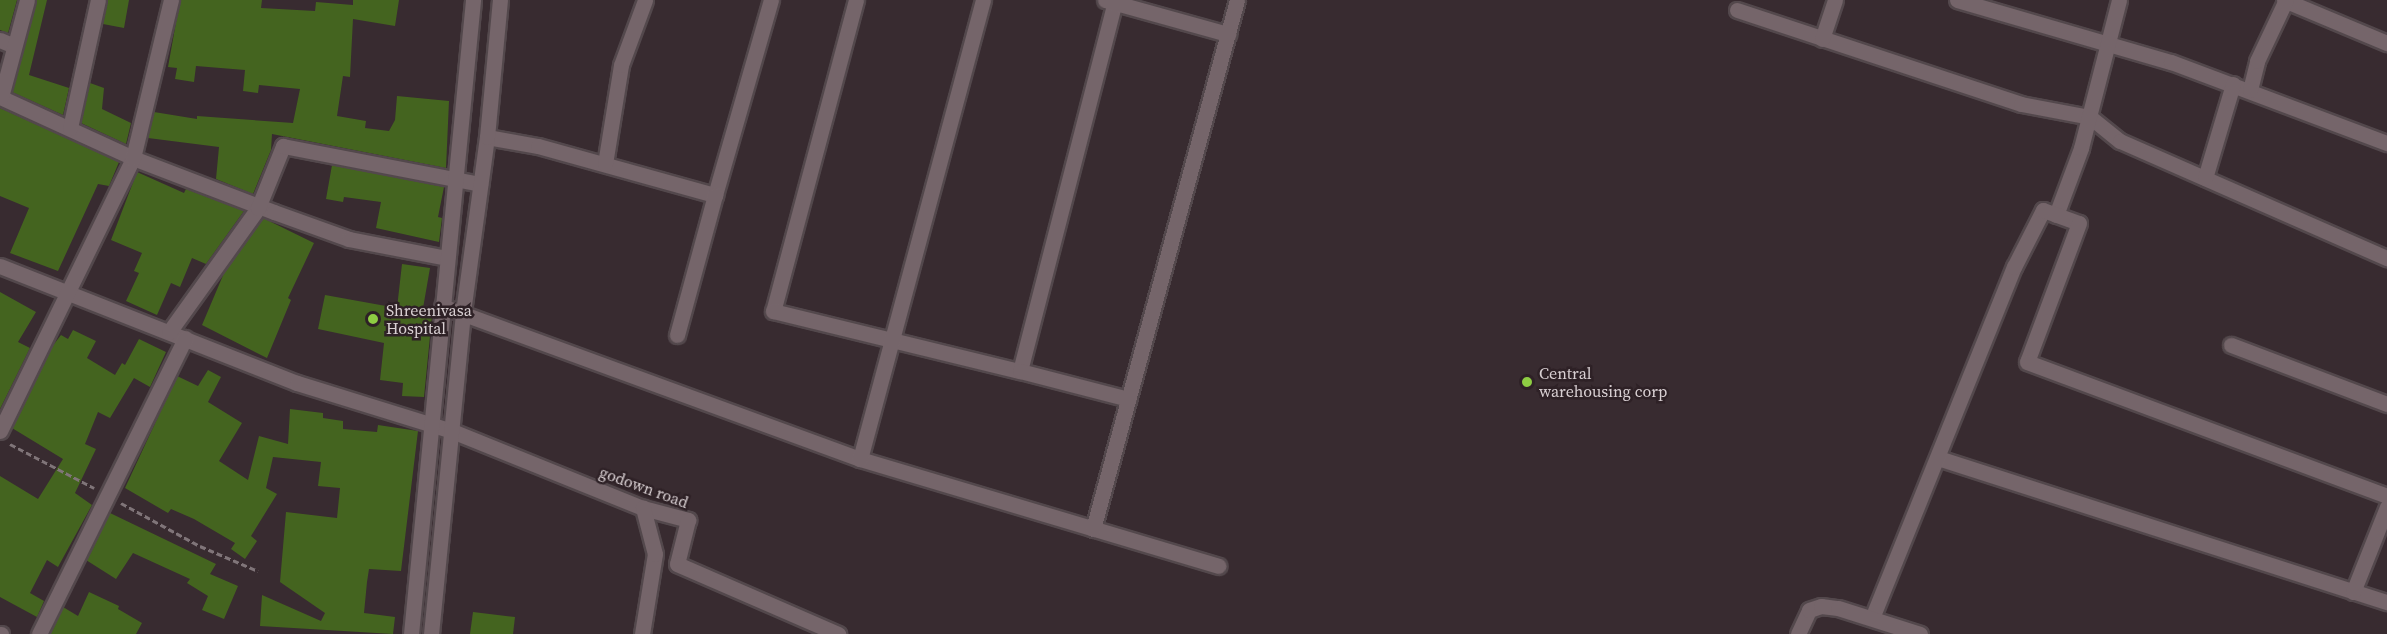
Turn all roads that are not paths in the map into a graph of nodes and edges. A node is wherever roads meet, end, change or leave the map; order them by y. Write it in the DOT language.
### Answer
graph roads {
  1 [pos="27,0"];
  2 [pos="98,0"];
  3 [pos="171,0"];
  4 [pos="473,0"];
  5 [pos="500,0"];
  6 [pos="645,0"];
  7 [pos="771,0"];
  8 [pos="856,0"];
  9 [pos="983,0"];
  10 [pos="1237,0"];
  11 [pos="1835,0"];
  12 [pos="1957,0"];
  13 [pos="2119,0"];
  14 [pos="2285,0"];
  15 [pos="1111,1"];
  16 [pos="1737,10"];
  17 [pos="1228,34"];
  18 [pos="1822,39"];
  19 [pos="0,40"];
  20 [pos="2387,43"];
  21 [pos="2107,44"];
  22 [pos="14,46"];
  23 [pos="2233,84"];
  24 [pos="2250,90"];
  25 [pos="1,97"];
  26 [pos="2090,117"];
  27 [pos="70,129"];
  28 [pos="487,136"];
  29 [pos="2387,143"];
  30 [pos="133,158"];
  31 [pos="606,164"];
  32 [pos="2205,178"];
  33 [pos="456,179"];
  34 [pos="480,184"];
  35 [pos="715,195"];
  36 [pos="258,206"];
  37 [pos="2056,215"];
  38 [pos="447,258"];
  39 [pos="2387,258"];
  40 [pos="0,266"];
  41 [pos="68,292"];
  42 [pos="442,306"];
  43 [pos="463,312"];
  44 [pos="169,332"];
  45 [pos="677,335"];
  46 [pos="185,338"];
  47 [pos="892,340"];
  48 [pos="2231,345"];
  49 [pos="1020,371"];
  50 [pos="1128,399"];
  51 [pos="2387,404"];
  52 [pos="431,424"];
  53 [pos="0,430"];
  54 [pos="452,431"];
  55 [pos="1938,458"];
  56 [pos="860,459"];
  57 [pos="2387,496"];
  58 [pos="2387,507"];
  59 [pos="643,508"];
  60 [pos="1093,529"];
  61 [pos="1218,566"];
  62 [pos="2353,592"];
  63 [pos="2387,602"];
  64 [pos="1872,618"];
  65 [pos="39,634"];
  66 [pos="411,634"];
  67 [pos="431,634"];
  68 [pos="642,634"];
  69 [pos="838,634"];
  70 [pos="1798,634"];
  71 [pos="1920,634"];
  1 -- 22 [label="street"];
  2 -- 27 [label="street"];
  3 -- 30 [label="street"];
  4 -- 33 [label="street"];
  5 -- 28 [label="street"];
  6 -- 31 [label="street"];
  7 -- 35 [label="street"];
  8 -- 47 [label="street"];
  9 -- 47 [label="street"];
  10 -- 17 [label="street"];
  11 -- 18 [label="street"];
  12 -- 21 [label="street"];
  13 -- 21 [label="street"];
  14 -- 20 [label="street"];
  14 -- 24 [label="street"];
  15 -- 17 [label="street"];
  15 -- 49 [label="street"];
  16 -- 18 [label="street"];
  17 -- 50 [label="street"];
  18 -- 26 [label="street"];
  19 -- 22 [label="street"];
  21 -- 23 [label="street"];
  21 -- 26 [label="street"];
  22 -- 25 [label="street"];
  23 -- 24 [label="street"];
  23 -- 32 [label="street"];
  24 -- 29 [label="street"];
  25 -- 27 [label="street"];
  26 -- 32 [label="street"];
  26 -- 37 [label="street"];
  27 -- 30 [label="street"];
  28 -- 31 [label="street"];
  28 -- 34 [label="street"];
  30 -- 36 [label="street"];
  30 -- 41 [label="street"];
  31 -- 35 [label="street"];
  32 -- 39 [label="street"];
  33 -- 34 [label="street"];
  33 -- 36 [label="street"];
  33 -- 38 [label="street"];
  34 -- 43 [label="street"];
  35 -- 45 [label="street"];
  36 -- 38 [label="street"];
  36 -- 44 [label="street"];
  37 -- 55 [label="street"];
  37 -- 57 [label="street"];
  38 -- 42 [label="street"];
  40 -- 41 [label="street, godown road"];
  41 -- 44 [label="street, godown road"];
  41 -- 53 [label="street"];
  42 -- 43 [label="street"];
  42 -- 52 [label="street"];
  43 -- 54 [label="street"];
  43 -- 56 [label="street"];
  44 -- 46 [label="street, godown road"];
  46 -- 52 [label="street, godown road"];
  46 -- 65 [label="street"];
  47 -- 49 [label="street"];
  47 -- 56 [label="street"];
  48 -- 51 [label="street"];
  49 -- 50 [label="street"];
  50 -- 60 [label="street"];
  52 -- 54 [label="street, godown road"];
  52 -- 66 [label="street"];
  54 -- 59 [label="street, godown road"];
  54 -- 67 [label="street"];
  55 -- 62 [label="street"];
  55 -- 64 [label="street"];
  56 -- 60 [label="street"];
  58 -- 62 [label="street"];
  59 -- 68 [label="street"];
  59 -- 69 [label="street, godown road"];
  60 -- 61 [label="street"];
  62 -- 63 [label="street"];
  64 -- 70 [label="street"];
  64 -- 71 [label="street"];
}
